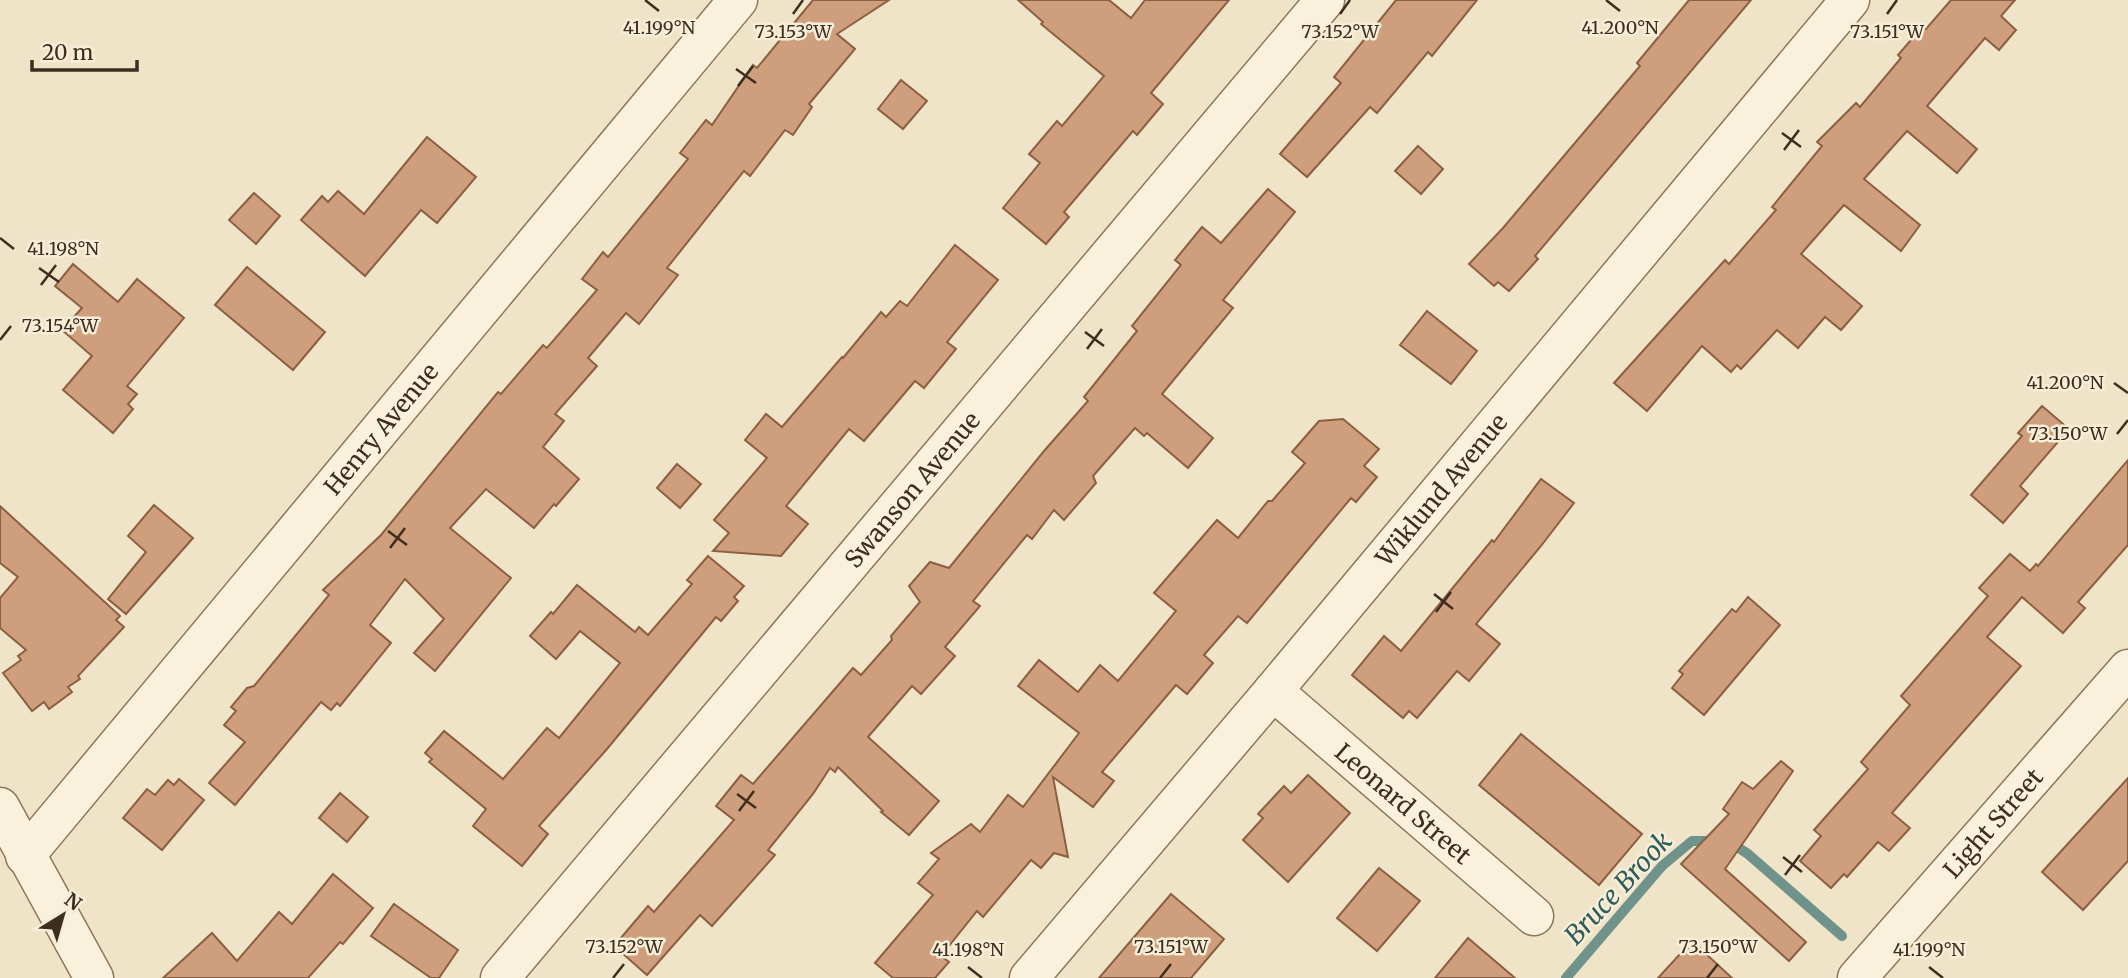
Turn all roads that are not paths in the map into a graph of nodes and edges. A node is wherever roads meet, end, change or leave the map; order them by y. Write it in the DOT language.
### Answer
graph roads {
  1 [pos="738,0"];
  2 [pos="1325,0"];
  3 [pos="1850,0"];
  4 [pos="2128,668"];
  5 [pos="1273,691"];
  6 [pos="0,807"];
  7 [pos="25,856"];
  8 [pos="1534,916"];
  9 [pos="94,978"];
  10 [pos="500,978"];
  11 [pos="1028,978"];
  12 [pos="1857,978"];
  1 -- 7 [label="street, Henry Avenue"];
  2 -- 10 [label="street, Swanson Avenue"];
  3 -- 5 [label="street, Wiklund Avenue"];
  4 -- 12 [label="street, Light Street"];
  5 -- 8 [label="street, Leonard Street"];
  5 -- 11 [label="street, Wiklund Avenue"];
  6 -- 7 [label="street"];
  7 -- 9 [label="street"];
}
